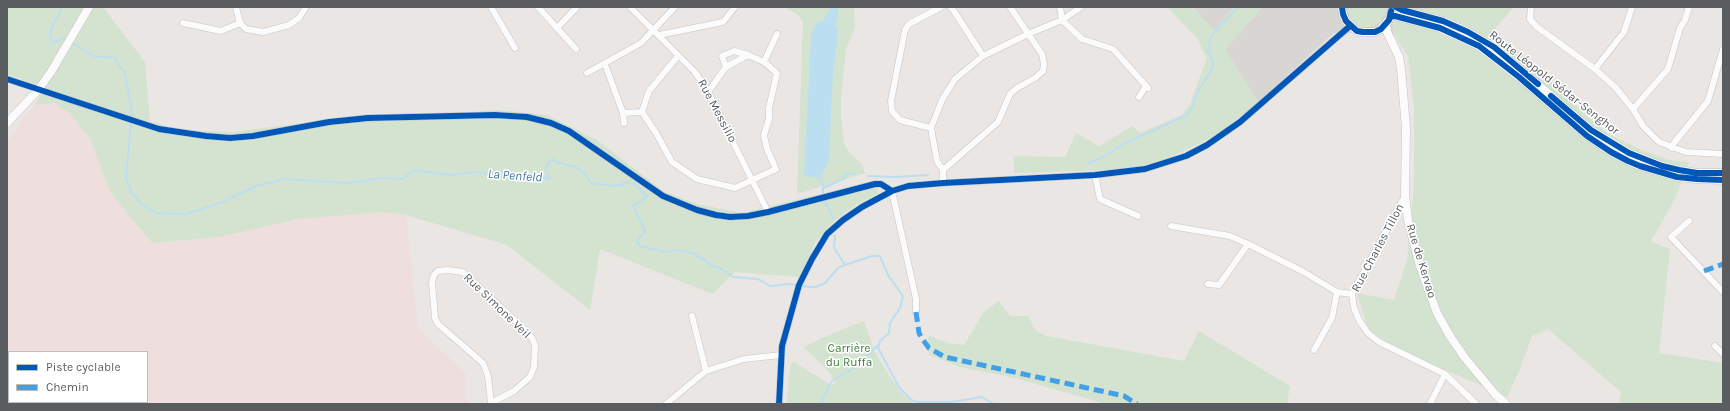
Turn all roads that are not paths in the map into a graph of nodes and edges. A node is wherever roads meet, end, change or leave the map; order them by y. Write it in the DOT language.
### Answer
graph roads {
  1 [pos="89,7"];
  2 [pos="236,7"];
  3 [pos="306,7"];
  4 [pos="490,7"];
  5 [pos="538,7"];
  6 [pos="577,7"];
  7 [pos="630,7"];
  8 [pos="675,7"];
  9 [pos="735,7"];
  10 [pos="941,7"];
  11 [pos="950,7"];
  12 [pos="1010,7"];
  13 [pos="1060,7"];
  14 [pos="1081,7"];
  15 [pos="1342,7"];
  16 [pos="1391,7"];
  17 [pos="1396,7"];
  18 [pos="1531,7"];
  19 [pos="1632,7"];
  20 [pos="1689,7"];
  21 [pos="1062,20"];
  22 [pos="1388,20"];
  23 [pos="183,23"];
  24 [pos="240,23"];
  25 [pos="1350,26"];
  26 [pos="557,28"];
  27 [pos="653,28"];
  28 [pos="1375,32"];
  29 [pos="777,34"];
  30 [pos="1028,34"];
  31 [pos="659,35"];
  32 [pos="1395,47"];
  33 [pos="515,48"];
  34 [pos="576,49"];
  35 [pos="1723,49"];
  36 [pos="748,55"];
  37 [pos="678,56"];
  38 [pos="983,56"];
  39 [pos="764,62"];
  40 [pos="606,67"];
  41 [pos="726,67"];
  42 [pos="1595,69"];
  43 [pos="587,73"];
  44 [pos="7,79"];
  45 [pos="38,90"];
  46 [pos="708,92"];
  47 [pos="1140,97"];
  48 [pos="26,104"];
  49 [pos="1633,109"];
  50 [pos="642,112"];
  51 [pos="623,113"];
  52 [pos="7,123"];
  53 [pos="624,123"];
  54 [pos="931,128"];
  55 [pos="7,129"];
  56 [pos="1672,148"];
  57 [pos="1723,154"];
  58 [pos="943,170"];
  59 [pos="1723,173"];
  60 [pos="1095,175"];
  61 [pos="752,180"];
  62 [pos="1723,180"];
  63 [pos="943,183"];
  64 [pos="892,191"];
  65 [pos="1405,196"];
  66 [pos="768,212"];
  67 [pos="1138,216"];
  68 [pos="1689,221"];
  69 [pos="1171,226"];
  70 [pos="1248,244"];
  71 [pos="1208,284"];
  72 [pos="1337,292"];
  73 [pos="1723,292"];
  74 [pos="1352,294"];
  75 [pos="916,312"];
  76 [pos="692,316"];
  77 [pos="1715,346"];
  78 [pos="1314,350"];
  79 [pos="1723,354"];
  80 [pos="781,355"];
  81 [pos="706,370"];
  82 [pos="1445,374"];
  83 [pos="491,404"];
  84 [pos="667,404"];
  85 [pos="779,404"];
  86 [pos="1430,404"];
  87 [pos="1476,404"];
  88 [pos="1506,404"];
  1 -- 45 [label="main road"];
  2 -- 24 [label="street"];
  3 -- 24 [label="street"];
  4 -- 33 [label="street"];
  5 -- 26 [label="street"];
  6 -- 26 [label="street"];
  7 -- 27 [label="street, Rue Messilio"];
  8 -- 27 [label="street"];
  9 -- 31 [label="street"];
  10 -- 54 [label="street"];
  11 -- 38 [label="street"];
  12 -- 30 [label="street"];
  13 -- 21 [label="street"];
  14 -- 21 [label="street"];
  15 -- 25 [label="main road"];
  16 -- 22 [label="main road"];
  17 -- 59 [label="main road, Route Léopold Sédar-Senghor"];
  18 -- 42 [label="street"];
  19 -- 42 [label="street"];
  20 -- 49 [label="street"];
  21 -- 30 [label="street"];
  21 -- 47 [label="street"];
  22 -- 28 [label="main road"];
  22 -- 32 [label="main road, Rue de Kervao"];
  22 -- 62 [label="main road, Route Léopold Sédar-Senghor"];
  23 -- 24 [label="street"];
  25 -- 28 [label="main road"];
  25 -- 60 [label="street"];
  26 -- 34 [label="street"];
  27 -- 31 [label="street, Rue Messilio"];
  27 -- 43 [label="street"];
  28 -- 32 [label="main road"];
  29 -- 39 [label="street"];
  30 -- 38 [label="street"];
  30 -- 58 [label="street"];
  31 -- 37 [label="street, Rue Messilio"];
  32 -- 65 [label="main road, Rue de Kervao"];
  35 -- 56 [label="street"];
  36 -- 39 [label="street"];
  36 -- 41 [label="street"];
  36 -- 41 [label="street"];
  37 -- 46 [label="street, Rue Messilio"];
  37 -- 50 [label="street"];
  38 -- 54 [label="street"];
  39 -- 61 [label="street"];
  40 -- 51 [label="street"];
  41 -- 46 [label="street"];
  42 -- 49 [label="street"];
  44 -- 45 [label="street"];
  45 -- 48 [label="main road"];
  45 -- 66 [label="street"];
  46 -- 61 [label="street, Rue Messilio"];
  48 -- 52 [label="main road"];
  48 -- 55 [label="main road"];
  49 -- 56 [label="street"];
  50 -- 51 [label="street"];
  50 -- 61 [label="street"];
  51 -- 53 [label="street"];
  54 -- 58 [label="street"];
  56 -- 57 [label="street"];
  58 -- 63 [label="street"];
  60 -- 63 [label="street"];
  60 -- 67 [label="street"];
  61 -- 66 [label="street, Rue Messilio"];
  63 -- 64 [label="street"];
  64 -- 66 [label="street"];
  64 -- 75 [label="street"];
  64 -- 80 [label="street"];
  65 -- 74 [label="street, Rue Charles Tillon"];
  65 -- 88 [label="main road, Rue de Kervao"];
  68 -- 73 [label="street"];
  69 -- 70 [label="street"];
  70 -- 71 [label="street"];
  70 -- 72 [label="street"];
  72 -- 74 [label="street"];
  72 -- 78 [label="street"];
  74 -- 82 [label="street, Rue Charles Tillon"];
  76 -- 81 [label="street"];
  77 -- 79 [label="street"];
  80 -- 81 [label="street"];
  80 -- 85 [label="street"];
  81 -- 84 [label="street"];
  82 -- 86 [label="street"];
  82 -- 87 [label="street, Rue Charles Tillon"];
  83 -- 83 [label="street, Rue Simone Veil"];
}
